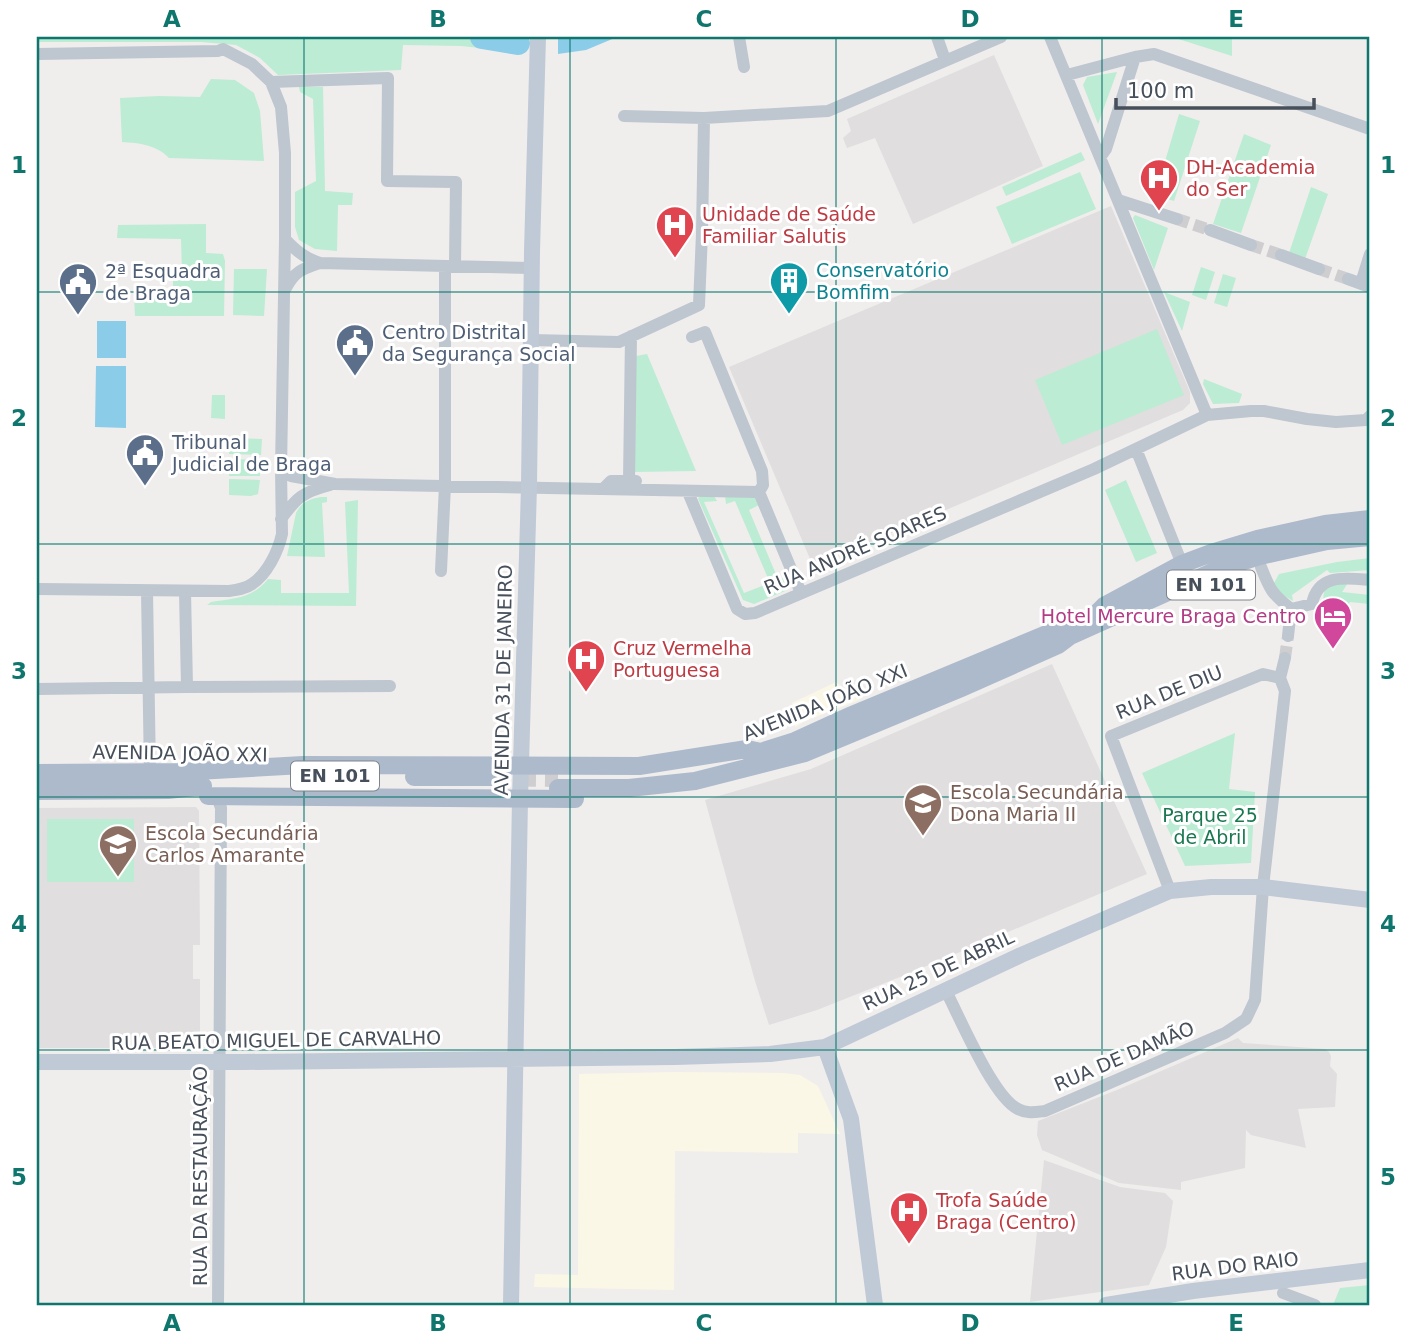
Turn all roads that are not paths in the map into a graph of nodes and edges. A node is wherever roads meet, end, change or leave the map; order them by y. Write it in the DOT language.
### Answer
graph roads {
  1 [pos="538,37"];
  2 [pos="739,37"];
  3 [pos="937,37"];
  4 [pos="1001,37"];
  5 [pos="1050,37"];
  6 [pos="37,54"];
  7 [pos="1135,57"];
  8 [pos="945,60"];
  9 [pos="744,67"];
  10 [pos="1067,75"];
  11 [pos="271,82"];
  12 [pos="624,116"];
  13 [pos="704,118"];
  14 [pos="1370,129"];
  15 [pos="1101,156"];
  16 [pos="1118,200"];
  17 [pos="1177,219"];
  18 [pos="1210,230"];
  19 [pos="285,239"];
  20 [pos="1251,245"];
  21 [pos="1370,254"];
  22 [pos="1281,256"];
  23 [pos="320,264"];
  24 [pos="450,266"];
  25 [pos="531,268"];
  26 [pos="1319,269"];
  27 [pos="1360,283"];
  28 [pos="284,291"];
  29 [pos="631,336"];
  30 [pos="692,337"];
  31 [pos="531,340"];
  32 [pos="1208,415"];
  33 [pos="1370,416"];
  34 [pos="1136,449"];
  35 [pos="281,470"];
  36 [pos="629,481"];
  37 [pos="335,484"];
  38 [pos="445,485"];
  39 [pos="529,486"];
  40 [pos="603,489"];
  41 [pos="657,491"];
  42 [pos="688,492"];
  43 [pos="759,492"];
  44 [pos="281,519"];
  45 [pos="1370,519"];
  46 [pos="1370,529"];
  47 [pos="1370,537"];
  48 [pos="1370,548"];
  49 [pos="1182,564"];
  50 [pos="1261,567"];
  51 [pos="441,571"];
  52 [pos="1370,580"];
  53 [pos="37,589"];
  54 [pos="147,591"];
  55 [pos="185,592"];
  56 [pos="801,593"];
  57 [pos="1291,609"];
  58 [pos="1095,615"];
  59 [pos="1288,636"];
  60 [pos="1058,645"];
  61 [pos="1285,658"];
  62 [pos="1280,678"];
  63 [pos="390,686"];
  64 [pos="187,687"];
  65 [pos="150,688"];
  66 [pos="37,689"];
  67 [pos="761,752"];
  68 [pos="805,753"];
  69 [pos="521,765"];
  70 [pos="150,772"];
  71 [pos="179,772"];
  72 [pos="37,773"];
  73 [pos="37,791"];
  74 [pos="208,792"];
  75 [pos="520,799"];
  76 [pos="1263,887"];
  77 [pos="1170,891"];
  78 [pos="1370,900"];
  79 [pos="946,991"];
  80 [pos="825,1047"];
  81 [pos="516,1058"];
  82 [pos="37,1062"];
  83 [pos="220,1062"];
  84 [pos="1370,1270"];
  85 [pos="1283,1293"];
  86 [pos="218,1305"];
  87 [pos="512,1305"];
  88 [pos="875,1305"];
  89 [pos="1106,1305"];
  90 [pos="1315,1305"];
  1 -- 25 [label="main road, AVENIDA 31 DE JANEIRO"];
  2 -- 9 [label="street"];
  3 -- 8 [label="street"];
  4 -- 8 [label="street"];
  5 -- 10 [label="street"];
  6 -- 11 [label="street"];
  7 -- 10 [label="street"];
  7 -- 14 [label="street"];
  7 -- 15 [label="street"];
  8 -- 13 [label="street"];
  10 -- 15 [label="street"];
  11 -- 19 [label="street"];
  11 -- 24 [label="street"];
  12 -- 13 [label="street"];
  13 -- 29 [label="street"];
  15 -- 16 [label="street"];
  16 -- 17 [label="street"];
  16 -- 32 [label="street"];
  18 -- 20 [label="street"];
  19 -- 23 [label="street"];
  19 -- 28 [label="street"];
  21 -- 27 [label="street"];
  22 -- 26 [label="street"];
  23 -- 24 [label="street"];
  23 -- 28 [label="street"];
  24 -- 25 [label="street"];
  24 -- 38 [label="street"];
  25 -- 31 [label="main road, AVENIDA 31 DE JANEIRO"];
  28 -- 35 [label="street"];
  29 -- 31 [label="street"];
  29 -- 36 [label="street"];
  30 -- 43 [label="street"];
  31 -- 39 [label="main road, AVENIDA 31 DE JANEIRO"];
  32 -- 33 [label="street, RUA ANDRÉ SOARES"];
  32 -- 34 [label="street, RUA ANDRÉ SOARES"];
  34 -- 49 [label="street"];
  34 -- 56 [label="street, RUA ANDRÉ SOARES"];
  35 -- 37 [label="street"];
  35 -- 44 [label="street"];
  36 -- 40 [label="street"];
  36 -- 41 [label="street"];
  37 -- 38 [label="street"];
  37 -- 44 [label="street"];
  38 -- 39 [label="street"];
  38 -- 51 [label="street"];
  39 -- 40 [label="street"];
  39 -- 69 [label="main road, AVENIDA 31 DE JANEIRO"];
  40 -- 41 [label="street"];
  41 -- 42 [label="street"];
  42 -- 43 [label="street"];
  42 -- 56 [label="street, RUA ANDRÉ SOARES"];
  43 -- 56 [label="street"];
  44 -- 55 [label="street"];
  45 -- 49 [label="main road, AVENIDA JOÃO XXI / EN 101"];
  46 -- 58 [label="main road, AVENIDA JOÃO XXI"];
  47 -- 60 [label="main road, AVENIDA JOÃO XXI"];
  48 -- 50 [label="main road, AVENIDA JOÃO XXI / EN 101"];
  49 -- 58 [label="main road, AVENIDA JOÃO XXI / EN 101"];
  50 -- 57 [label="street"];
  50 -- 60 [label="main road, AVENIDA JOÃO XXI / EN 101"];
  52 -- 57 [label="street"];
  53 -- 54 [label="street"];
  54 -- 55 [label="street"];
  54 -- 65 [label="street"];
  55 -- 64 [label="street"];
  57 -- 59 [label="street"];
  58 -- 67 [label="main road, AVENIDA JOÃO XXI / EN 101"];
  60 -- 68 [label="main road, AVENIDA JOÃO XXI / EN 101"];
  61 -- 62 [label="street"];
  62 -- 76 [label="street"];
  62 -- 77 [label="street, RUA DE DIU"];
  63 -- 64 [label="street"];
  64 -- 65 [label="street"];
  65 -- 66 [label="street"];
  65 -- 70 [label="street"];
  67 -- 68 [label="main road, AVENIDA JOÃO XXI / EN 101"];
  67 -- 69 [label="main road"];
  68 -- 75 [label="main road"];
  69 -- 71 [label="main road"];
  69 -- 75 [label="main road, AVENIDA 31 DE JANEIRO"];
  70 -- 71 [label="main road, AVENIDA JOÃO XXI / EN 101"];
  70 -- 72 [label="main road, AVENIDA JOÃO XXI / EN 101"];
  71 -- 74 [label="main road, AVENIDA JOÃO XXI / EN 101"];
  73 -- 74 [label="main road, AVENIDA JOÃO XXI"];
  74 -- 75 [label="main road"];
  74 -- 83 [label="street, RUA DA RESTAURAÇÃO"];
  75 -- 81 [label="main road, AVENIDA 31 DE JANEIRO"];
  76 -- 77 [label="main road, RUA 25 DE ABRIL"];
  76 -- 78 [label="main road, RUA 25 DE ABRIL"];
  76 -- 79 [label="street, RUA DE DAMÃO"];
  77 -- 79 [label="main road, RUA 25 DE ABRIL"];
  79 -- 80 [label="main road, RUA 25 DE ABRIL"];
  80 -- 81 [label="main road, RUA 25 DE ABRIL"];
  80 -- 88 [label="main road"];
  81 -- 83 [label="main road, RUA BEATO MIGUEL DE CARVALHO"];
  81 -- 87 [label="main road, AVENIDA 31 DE JANEIRO"];
  82 -- 83 [label="main road, RUA BEATO MIGUEL DE CARVALHO"];
  83 -- 86 [label="street, RUA DA RESTAURAÇÃO"];
  84 -- 89 [label="main road, RUA DO RAIO"];
  85 -- 90 [label="street"];
}
